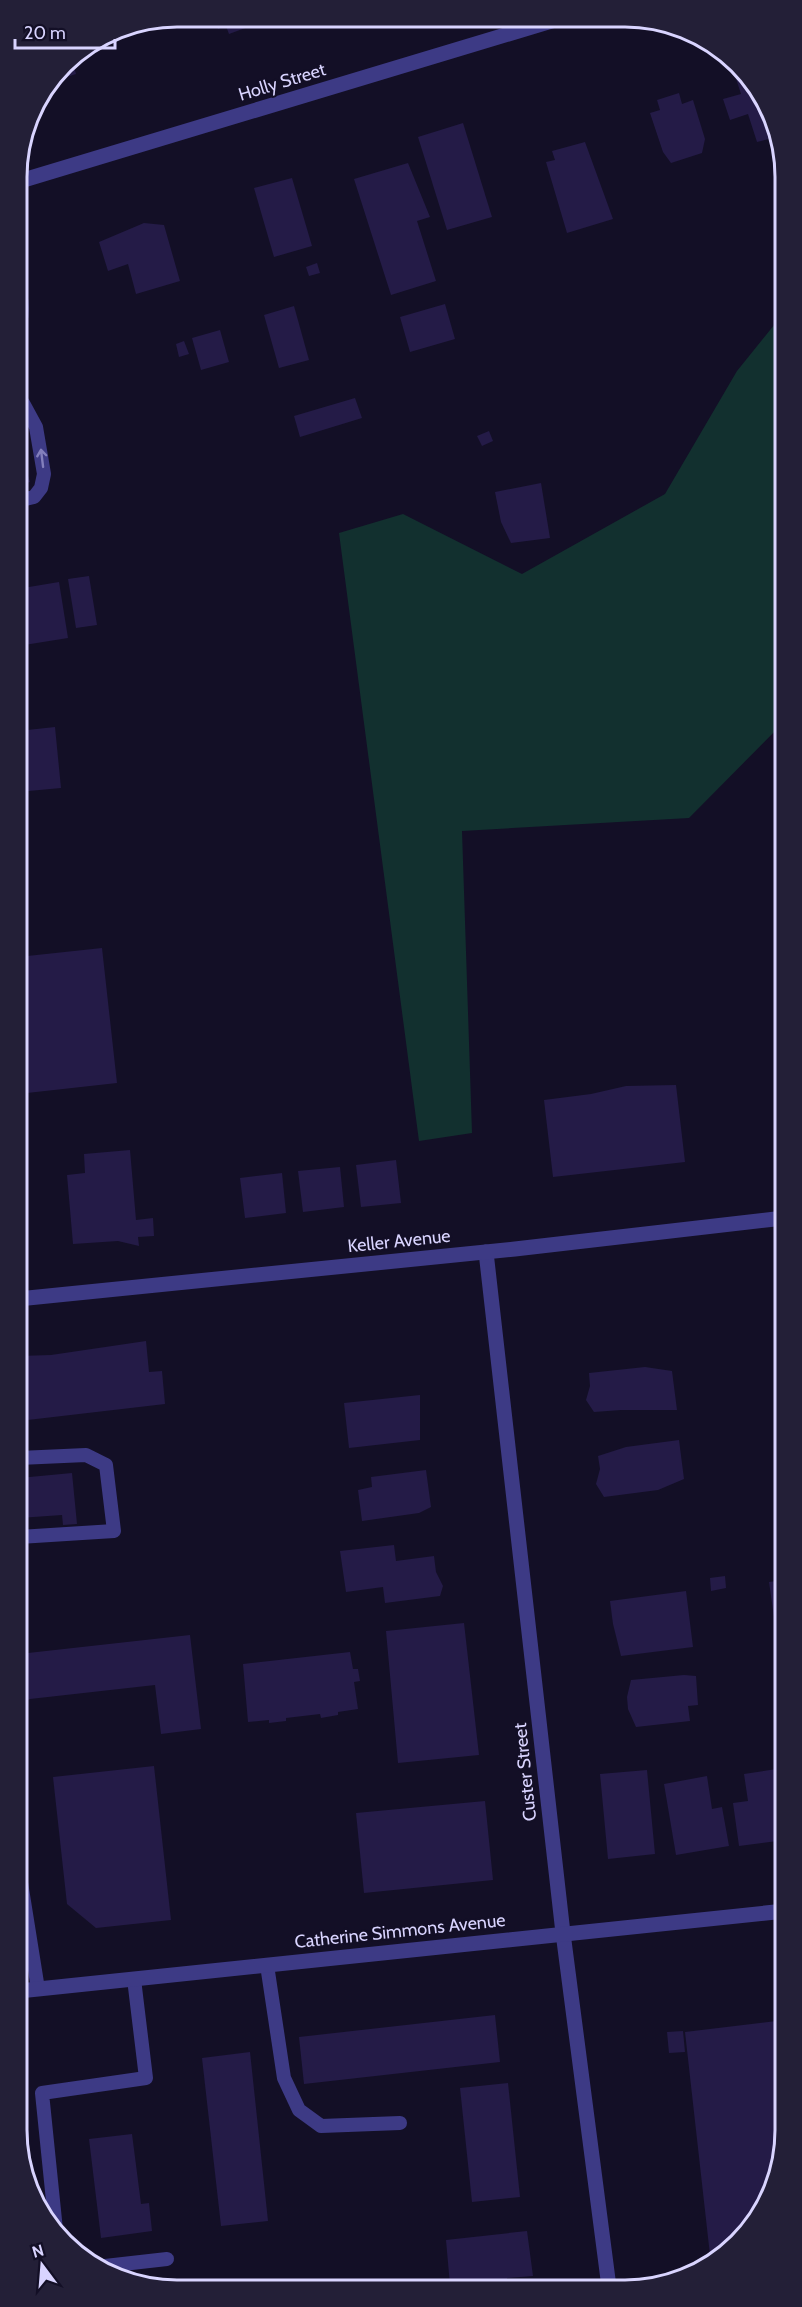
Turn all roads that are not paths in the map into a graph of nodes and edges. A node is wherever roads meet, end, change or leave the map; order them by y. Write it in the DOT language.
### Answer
graph roads {
  1 [pos="531,27"];
  2 [pos="27,179"];
  3 [pos="27,410"];
  4 [pos="27,499"];
  5 [pos="775,1219"];
  6 [pos="486,1252"];
  7 [pos="27,1298"];
  8 [pos="27,1458"];
  9 [pos="27,1536"];
  10 [pos="775,1912"];
  11 [pos="27,1920"];
  12 [pos="563,1933"];
  13 [pos="267,1965"];
  14 [pos="134,1979"];
  15 [pos="38,1989"];
  16 [pos="27,1990"];
  17 [pos="400,2123"];
  18 [pos="55,2216"];
  19 [pos="167,2259"];
  20 [pos="112,2265"];
  21 [pos="608,2280"];
  1 -- 2 [label="street, Holly Street"];
  4 -- 3 [label="lane, one-way"];
  5 -- 6 [label="street, Keller Avenue"];
  6 -- 7 [label="street, Keller Avenue"];
  6 -- 12 [label="street, Custer Street"];
  8 -- 9 [label="lane"];
  10 -- 12 [label="street, Catherine Simmons Avenue"];
  11 -- 15 [label="lane"];
  12 -- 13 [label="street, Catherine Simmons Avenue"];
  12 -- 21 [label="street, Custer Street"];
  13 -- 14 [label="street, Catherine Simmons Avenue"];
  13 -- 17 [label="lane"];
  14 -- 15 [label="street, Catherine Simmons Avenue"];
  14 -- 18 [label="lane"];
  15 -- 16 [label="street, Catherine Simmons Avenue"];
  19 -- 20 [label="lane"];
}
